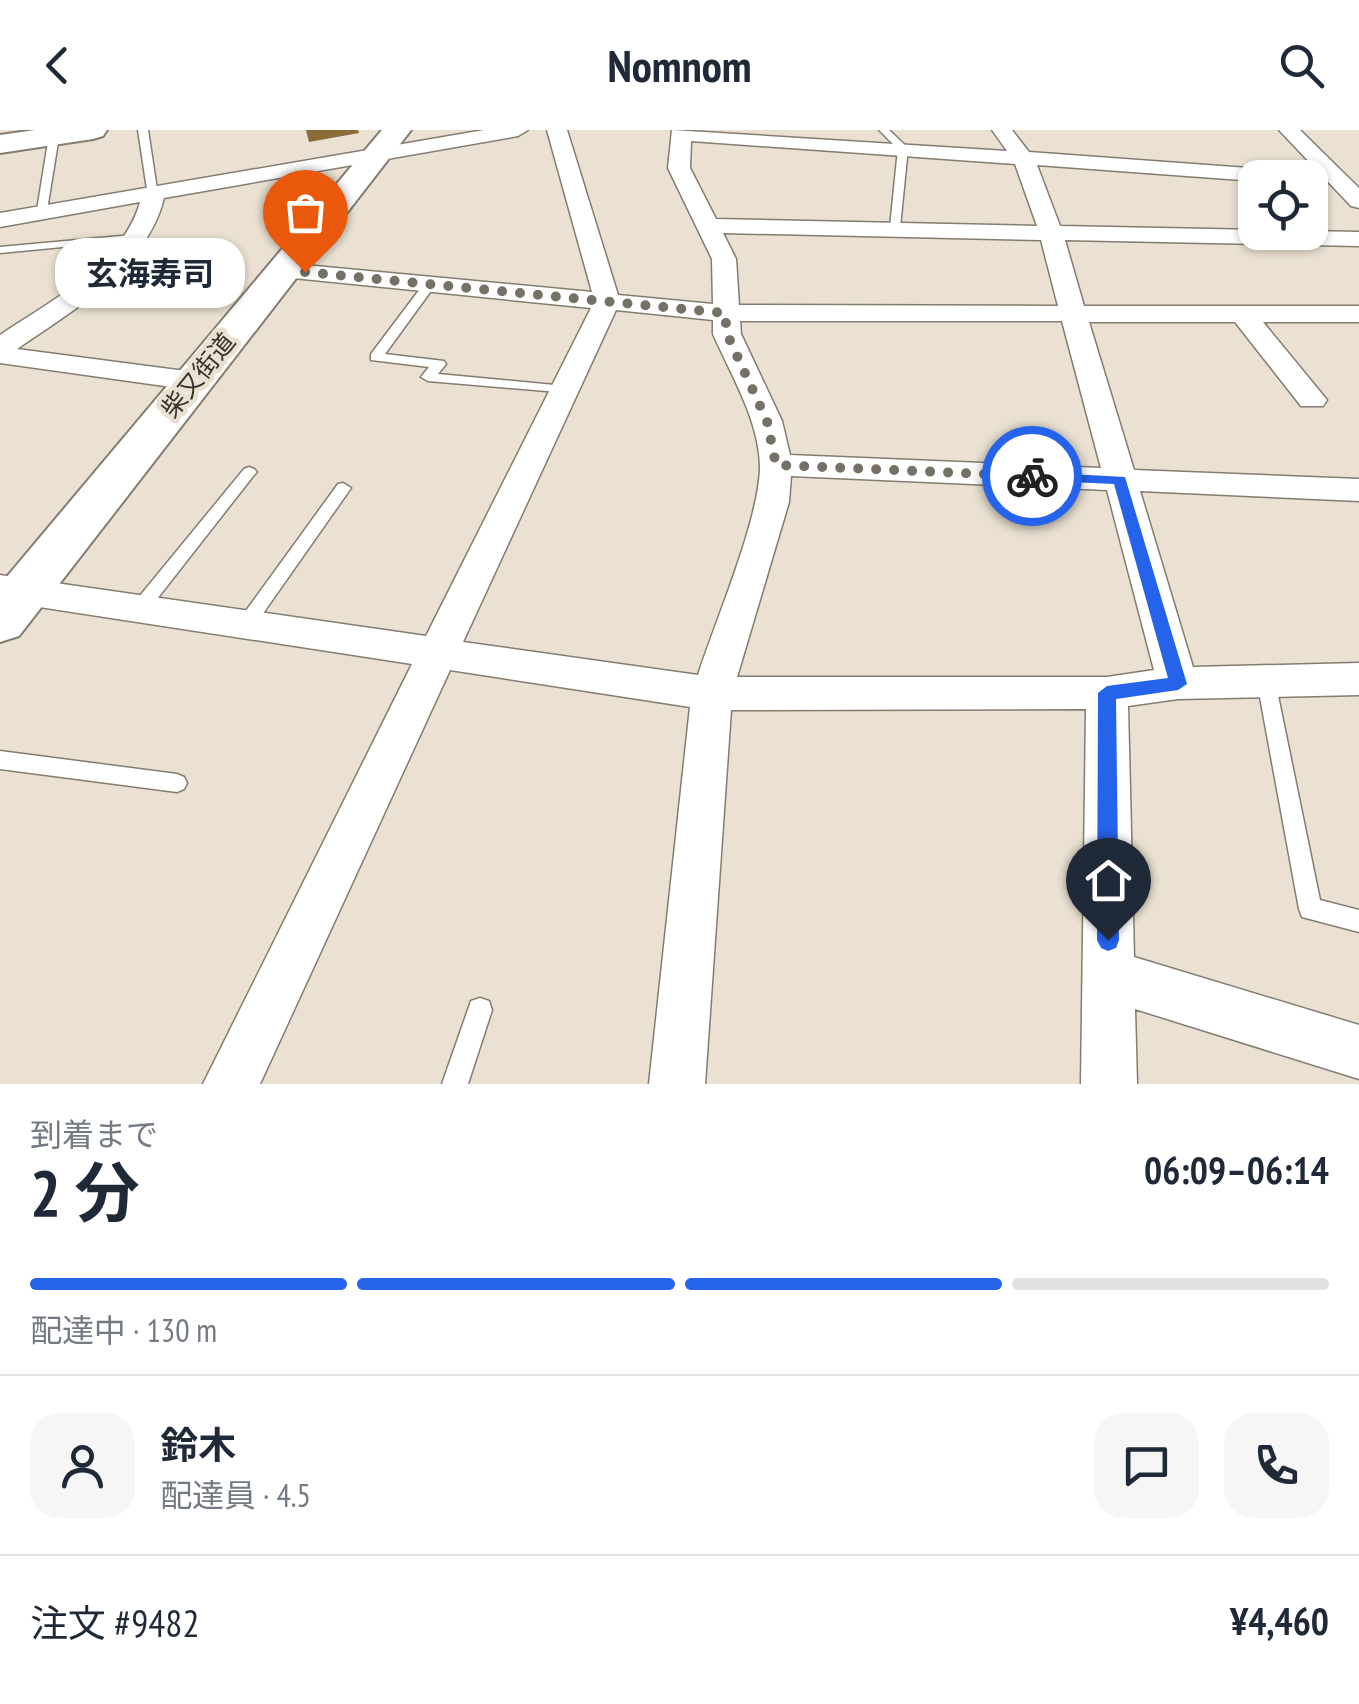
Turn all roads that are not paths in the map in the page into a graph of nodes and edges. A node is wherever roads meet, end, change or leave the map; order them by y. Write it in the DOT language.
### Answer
graph roads {
  1 [pos="93,130"];
  2 [pos="143,130"];
  3 [pos="518,130"];
  4 [pos="557,130"];
  5 [pos="884,130"];
  6 [pos="1002,130"];
  7 [pos="1289,130"];
  8 [pos="683,132"];
  9 [pos="54,136"];
  10 [pos="387,143"];
  11 [pos="0,144"];
  12 [pos="904,148"];
  13 [pos="1024,159"];
  14 [pos="1238,173"];
  15 [pos="1348,180"];
  16 [pos="152,196"];
  17 [pos="1359,202"];
  18 [pos="41,216"];
  19 [pos="0,220"];
  20 [pos="707,226"];
  21 [pos="895,227"];
  22 [pos="1050,230"];
  23 [pos="132,238"];
  24 [pos="1359,239"];
  25 [pos="0,250"];
  26 [pos="284,270"];
  27 [pos="430,284"];
  28 [pos="607,301"];
  29 [pos="725,313"];
  30 [pos="1071,313"];
  31 [pos="1243,314"];
  32 [pos="1359,314"];
  33 [pos="0,352"];
  34 [pos="193,381"];
  35 [pos="565,390"];
  36 [pos="1312,400"];
  37 [pos="776,465"];
  38 [pos="249,472"];
  39 [pos="1120,480"];
  40 [pos="343,488"];
  41 [pos="1359,490"];
  42 [pos="8,600"];
  43 [pos="140,608"];
  44 [pos="246,624"];
  45 [pos="441,652"];
  46 [pos="1359,679"];
  47 [pos="1266,681"];
  48 [pos="1178,684"];
  49 [pos="1107,693"];
  50 [pos="712,694"];
  51 [pos="0,760"];
  52 [pos="177,783"];
  53 [pos="1359,922"];
  54 [pos="1108,976"];
  55 [pos="480,1010"];
  56 [pos="1359,1052"];
  57 [pos="231,1084"];
  58 [pos="455,1084"];
  59 [pos="677,1084"];
  60 [pos="1109,1084"];
  1 -- 9 [label="highway"];
  2 -- 16 [label="lane"];
  3 -- 10 [label="street"];
  4 -- 28 [label="street"];
  5 -- 12 [label="lane"];
  6 -- 13 [label="street"];
  7 -- 15 [label="street"];
  8 -- 12 [label="street"];
  8 -- 20 [label="street"];
  9 -- 11 [label="highway"];
  9 -- 18 [label="lane"];
  10 -- 16 [label="street"];
  10 -- 26 [label="main road, 柴又街道"];
  12 -- 13 [label="street"];
  12 -- 21 [label="lane"];
  13 -- 14 [label="street"];
  13 -- 22 [label="street"];
  15 -- 17 [label="street"];
  16 -- 18 [label="street"];
  16 -- 23 [label="street"];
  18 -- 19 [label="street"];
  20 -- 21 [label="street"];
  20 -- 29 [label="street"];
  21 -- 22 [label="street"];
  22 -- 24 [label="street"];
  22 -- 30 [label="street"];
  23 -- 25 [label="lane"];
  23 -- 33 [label="street"];
  26 -- 27 [label="street"];
  26 -- 34 [label="main road, 柴又街道"];
  27 -- 28 [label="street"];
  27 -- 35 [label="lane"];
  28 -- 29 [label="street"];
  28 -- 35 [label="street"];
  29 -- 30 [label="street"];
  29 -- 37 [label="street"];
  30 -- 31 [label="street"];
  30 -- 39 [label="street"];
  31 -- 32 [label="street"];
  31 -- 36 [label="street"];
  33 -- 34 [label="street"];
  34 -- 42 [label="main road, 柴又街道"];
  35 -- 45 [label="street"];
  37 -- 39 [label="street"];
  37 -- 50 [label="street"];
  38 -- 43 [label="lane"];
  39 -- 41 [label="street"];
  39 -- 48 [label="street"];
  40 -- 44 [label="lane"];
  42 -- 43 [label="street"];
  43 -- 44 [label="street"];
  44 -- 45 [label="street"];
  45 -- 50 [label="street"];
  45 -- 57 [label="street"];
  46 -- 47 [label="street"];
  47 -- 48 [label="street"];
  47 -- 53 [label="lane"];
  48 -- 49 [label="street"];
  49 -- 50 [label="street"];
  49 -- 54 [label="street"];
  50 -- 59 [label="street"];
  51 -- 52 [label="lane"];
  54 -- 56 [label="street"];
  54 -- 60 [label="street"];
  55 -- 58 [label="lane"];
}
